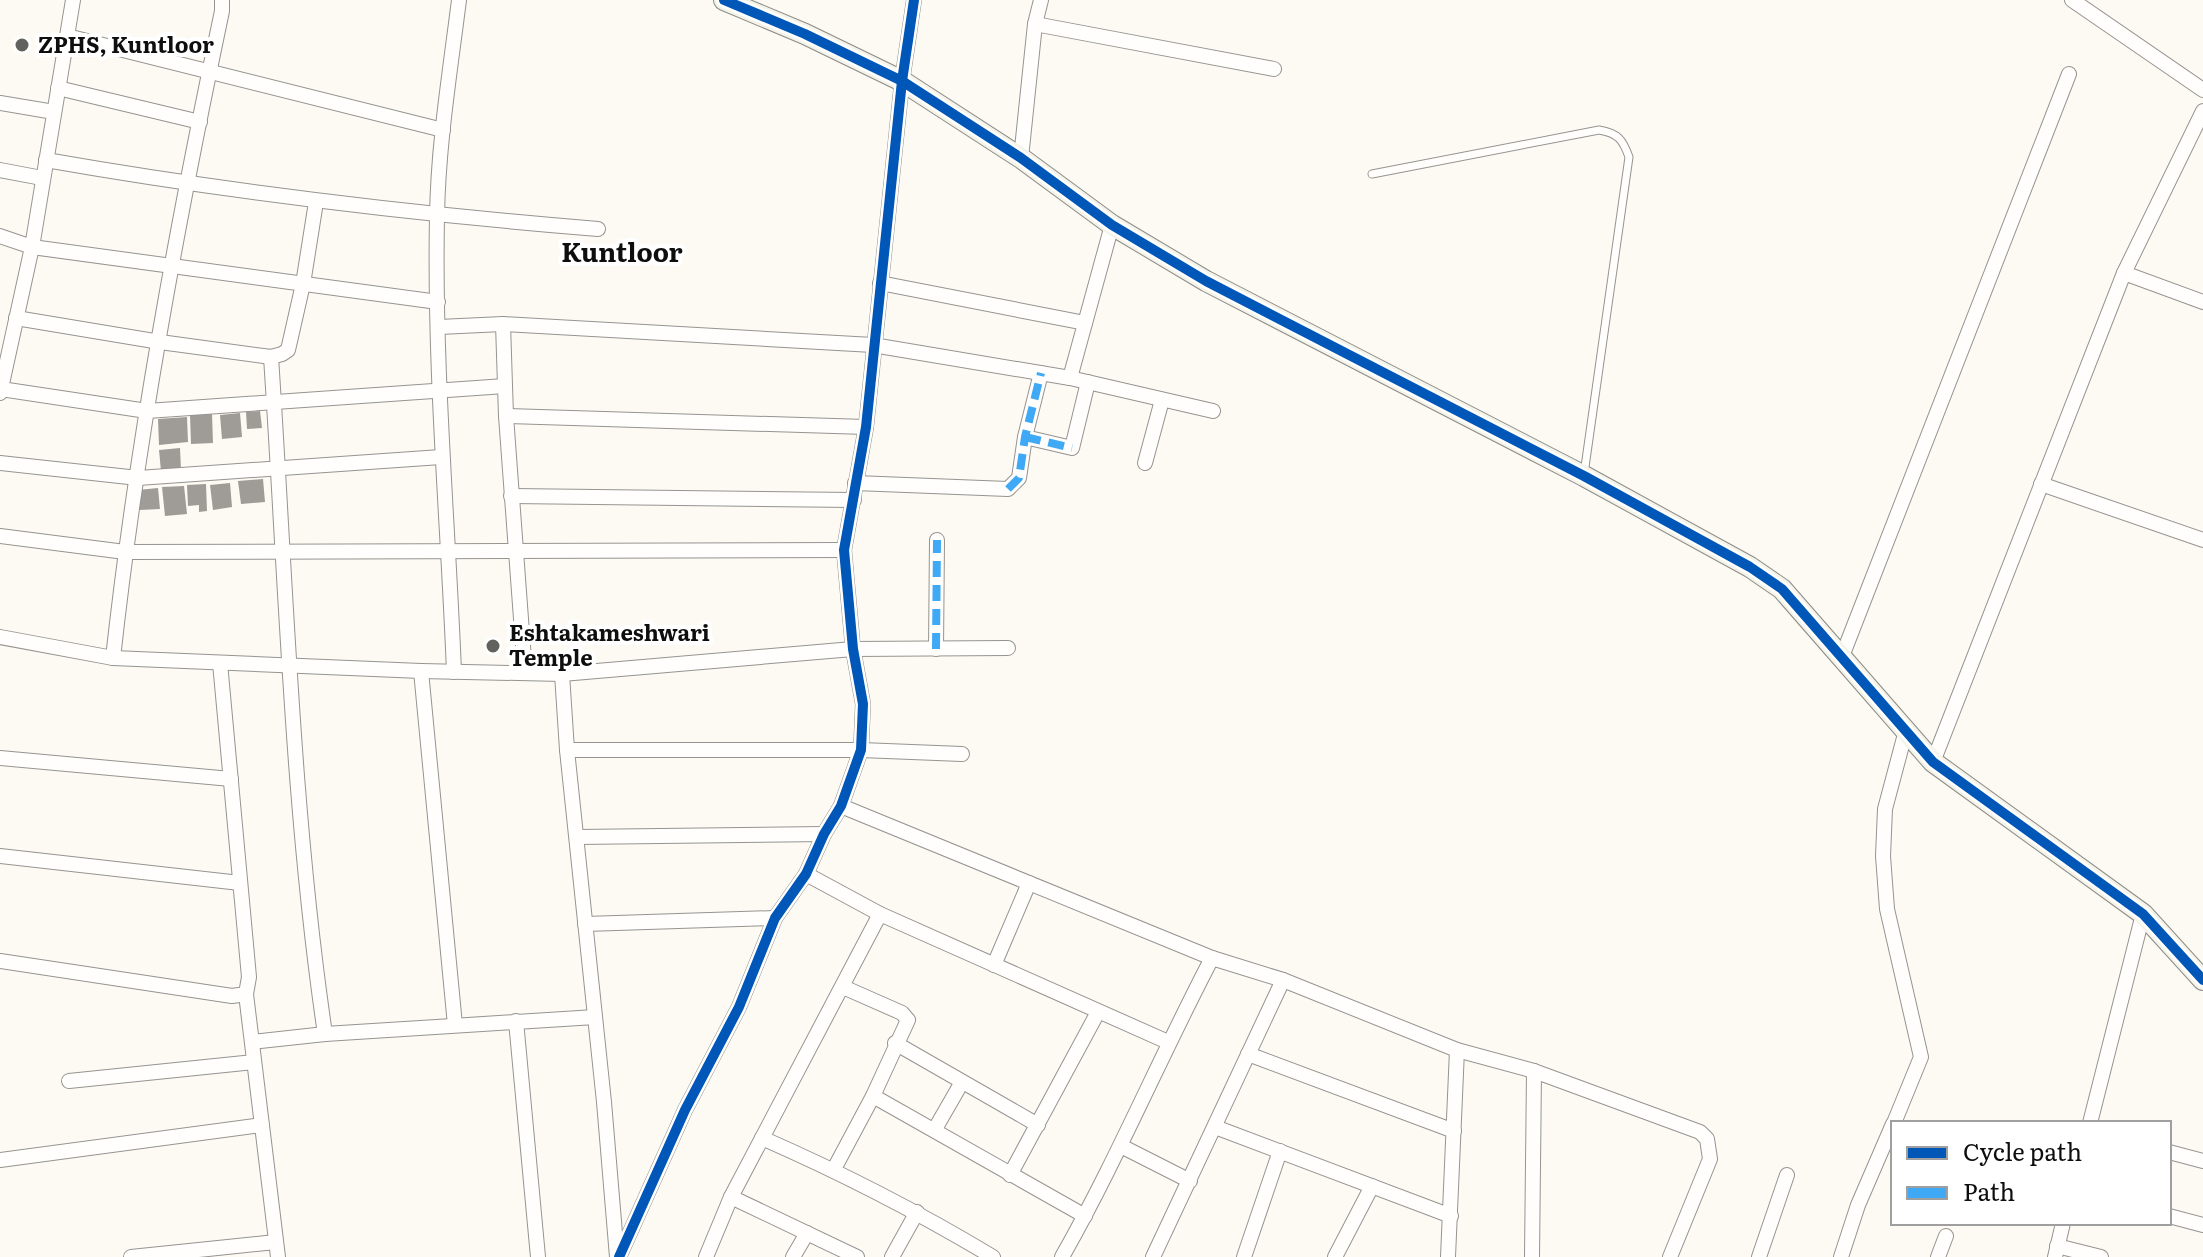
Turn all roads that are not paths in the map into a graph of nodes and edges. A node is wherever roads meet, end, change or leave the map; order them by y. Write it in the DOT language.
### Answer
graph roads {
  1 [pos="73,0"];
  2 [pos="222,0"];
  3 [pos="459,0"];
  4 [pos="724,0"];
  5 [pos="914,0"];
  6 [pos="1041,0"];
  7 [pos="2072,0"];
  8 [pos="1035,24"];
  9 [pos="67,36"];
  10 [pos="1274,69"];
  11 [pos="210,71"];
  12 [pos="2069,74"];
  13 [pos="902,81"];
  14 [pos="58,88"];
  15 [pos="2203,90"];
  16 [pos="0,103"];
  17 [pos="2203,111"];
  18 [pos="54,112"];
  19 [pos="200,122"];
  20 [pos="443,130"];
  21 [pos="1021,158"];
  22 [pos="46,160"];
  23 [pos="0,170"];
  24 [pos="1372,174"];
  25 [pos="42,178"];
  26 [pos="187,185"];
  27 [pos="316,202"];
  28 [pos="437,216"];
  29 [pos="1112,225"];
  30 [pos="598,229"];
  31 [pos="0,236"];
  32 [pos="32,247"];
  33 [pos="173,265"];
  34 [pos="2124,273"];
  35 [pos="880,283"];
  36 [pos="303,284"];
  37 [pos="438,302"];
  38 [pos="2203,302"];
  39 [pos="16,318"];
  40 [pos="1085,323"];
  41 [pos="503,324"];
  42 [pos="439,327"];
  43 [pos="160,342"];
  44 [pos="873,345"];
  45 [pos="271,357"];
  46 [pos="1041,373"];
  47 [pos="1070,378"];
  48 [pos="1088,382"];
  49 [pos="505,386"];
  50 [pos="0,391"];
  51 [pos="438,392"];
  52 [pos="1162,400"];
  53 [pos="274,402"];
  54 [pos="147,411"];
  55 [pos="1213,411"];
  56 [pos="506,416"];
  57 [pos="866,427"];
  58 [pos="1025,437"];
  59 [pos="441,457"];
  60 [pos="0,463"];
  61 [pos="1145,463"];
  62 [pos="277,470"];
  63 [pos="1584,476"];
  64 [pos="138,478"];
  65 [pos="855,483"];
  66 [pos="2041,484"];
  67 [pos="511,496"];
  68 [pos="854,500"];
  69 [pos="0,536"];
  70 [pos="937,540"];
  71 [pos="2203,540"];
  72 [pos="284,549"];
  73 [pos="516,549"];
  74 [pos="844,550"];
  75 [pos="125,552"];
  76 [pos="449,552"];
  77 [pos="0,637"];
  78 [pos="1008,648"];
  79 [pos="853,649"];
  80 [pos="936,649"];
  81 [pos="113,658"];
  82 [pos="1841,659"];
  83 [pos="220,663"];
  84 [pos="289,666"];
  85 [pos="421,671"];
  86 [pos="454,672"];
  87 [pos="525,673"];
  88 [pos="562,674"];
  89 [pos="1905,734"];
  90 [pos="567,750"];
  91 [pos="861,750"];
  92 [pos="962,754"];
  93 [pos="0,758"];
  94 [pos="1933,762"];
  95 [pos="231,779"];
  96 [pos="841,806"];
  97 [pos="824,834"];
  98 [pos="577,837"];
  99 [pos="0,856"];
  100 [pos="806,874"];
  101 [pos="240,883"];
  102 [pos="1029,883"];
  103 [pos="880,914"];
  104 [pos="2143,914"];
  105 [pos="775,918"];
  106 [pos="585,924"];
  107 [pos="1212,958"];
  108 [pos="0,961"];
  109 [pos="994,965"];
  110 [pos="1283,980"];
  111 [pos="2203,980"];
  112 [pos="843,987"];
  113 [pos="246,994"];
  114 [pos="1098,1012"];
  115 [pos="595,1017"];
  116 [pos="516,1021"];
  117 [pos="455,1025"];
  118 [pos="325,1034"];
  119 [pos="252,1042"];
  120 [pos="1168,1042"];
  121 [pos="895,1043"];
  122 [pos="1457,1050"];
  123 [pos="1248,1054"];
  124 [pos="254,1062"];
  125 [pos="1534,1071"];
  126 [pos="69,1081"];
  127 [pos="962,1082"];
  128 [pos="873,1096"];
  129 [pos="1894,1121"];
  130 [pos="2091,1121"];
  131 [pos="262,1125"];
  132 [pos="1038,1125"];
  133 [pos="1215,1127"];
  134 [pos="935,1129"];
  135 [pos="1891,1129"];
  136 [pos="1454,1131"];
  137 [pos="762,1138"];
  138 [pos="1121,1146"];
  139 [pos="1280,1151"];
  140 [pos="2171,1153"];
  141 [pos="0,1160"];
  142 [pos="2203,1161"];
  143 [pos="834,1169"];
  144 [pos="1010,1175"];
  145 [pos="1787,1175"];
  146 [pos="1190,1181"];
  147 [pos="1372,1186"];
  148 [pos="731,1197"];
  149 [pos="917,1212"];
  150 [pos="1085,1216"];
  151 [pos="1451,1216"];
  152 [pos="2171,1217"];
  153 [pos="2063,1225"];
  154 [pos="2203,1225"];
  155 [pos="807,1233"];
  156 [pos="1946,1236"];
  157 [pos="277,1250"];
  158 [pos="2056,1252"];
  159 [pos="984,1255"];
  160 [pos="131,1257"];
  161 [pos="538,1257"];
  162 [pos="618,1257"];
  163 [pos="706,1257"];
  164 [pos="793,1257"];
  165 [pos="857,1257"];
  166 [pos="892,1257"];
  167 [pos="1062,1257"];
  168 [pos="1153,1257"];
  169 [pos="1244,1257"];
  170 [pos="1335,1257"];
  171 [pos="1448,1257"];
  172 [pos="1532,1257"];
  173 [pos="1670,1257"];
  174 [pos="1759,1257"];
  175 [pos="1841,1257"];
  176 [pos="1938,1257"];
  177 [pos="2101,1257"];
  1 -- 9 [label="street"];
  2 -- 11 [label="street"];
  3 -- 20 [label="street"];
  4 -- 13 [label="street"];
  5 -- 13 [label="street"];
  6 -- 8 [label="street"];
  7 -- 15 [label="street"];
  8 -- 10 [label="street"];
  8 -- 21 [label="street"];
  9 -- 11 [label="street"];
  9 -- 14 [label="street"];
  11 -- 19 [label="street"];
  11 -- 20 [label="street"];
  12 -- 82 [label="street"];
  13 -- 21 [label="street"];
  13 -- 35 [label="street"];
  14 -- 18 [label="street"];
  14 -- 19 [label="street"];
  16 -- 18 [label="street"];
  17 -- 34 [label="street"];
  18 -- 22 [label="street"];
  19 -- 26 [label="street"];
  20 -- 28 [label="street"];
  21 -- 29 [label="street"];
  22 -- 25 [label="street"];
  22 -- 26 [label="street"];
  23 -- 25 [label="street"];
  24 -- 63 [label="lane"];
  25 -- 32 [label="street"];
  26 -- 27 [label="street"];
  26 -- 33 [label="street"];
  27 -- 28 [label="street"];
  27 -- 36 [label="street"];
  28 -- 30 [label="street"];
  28 -- 37 [label="street"];
  29 -- 40 [label="street"];
  29 -- 63 [label="street"];
  31 -- 32 [label="street"];
  32 -- 33 [label="street"];
  32 -- 39 [label="street"];
  33 -- 36 [label="street"];
  33 -- 43 [label="street"];
  34 -- 38 [label="street"];
  34 -- 66 [label="street"];
  35 -- 40 [label="street"];
  35 -- 44 [label="street"];
  36 -- 37 [label="street"];
  36 -- 45 [label="street"];
  37 -- 42 [label="street"];
  39 -- 43 [label="street"];
  39 -- 50 [label="street"];
  40 -- 47 [label="street"];
  41 -- 42 [label="street"];
  41 -- 44 [label="street"];
  41 -- 49 [label="street"];
  42 -- 51 [label="street"];
  43 -- 45 [label="street"];
  43 -- 54 [label="street"];
  44 -- 46 [label="street"];
  44 -- 57 [label="street"];
  45 -- 53 [label="street"];
  46 -- 47 [label="street"];
  46 -- 58 [label="street"];
  47 -- 48 [label="street"];
  48 -- 52 [label="street"];
  48 -- 58 [label="street"];
  49 -- 51 [label="street"];
  49 -- 56 [label="street"];
  50 -- 54 [label="street"];
  51 -- 53 [label="street"];
  51 -- 59 [label="street"];
  52 -- 55 [label="street"];
  52 -- 61 [label="street"];
  53 -- 54 [label="street"];
  53 -- 62 [label="street"];
  54 -- 64 [label="street"];
  56 -- 57 [label="street"];
  56 -- 67 [label="street"];
  57 -- 65 [label="street"];
  58 -- 65 [label="street"];
  59 -- 62 [label="street"];
  59 -- 76 [label="street"];
  60 -- 64 [label="street"];
  62 -- 64 [label="street"];
  62 -- 72 [label="street"];
  63 -- 82 [label="street"];
  64 -- 75 [label="street"];
  65 -- 68 [label="street"];
  66 -- 71 [label="street"];
  66 -- 94 [label="street"];
  67 -- 68 [label="street"];
  67 -- 73 [label="street"];
  68 -- 74 [label="street"];
  69 -- 75 [label="street"];
  70 -- 80 [label="street"];
  72 -- 75 [label="street"];
  72 -- 76 [label="street"];
  72 -- 84 [label="street"];
  73 -- 74 [label="street"];
  73 -- 76 [label="street"];
  73 -- 87 [label="street"];
  74 -- 79 [label="street"];
  75 -- 81 [label="street"];
  76 -- 86 [label="street"];
  77 -- 81 [label="street"];
  78 -- 80 [label="street"];
  79 -- 80 [label="street"];
  79 -- 88 [label="street"];
  79 -- 91 [label="street"];
  81 -- 83 [label="street"];
  82 -- 89 [label="street"];
  83 -- 84 [label="street"];
  83 -- 95 [label="street"];
  84 -- 85 [label="street"];
  84 -- 118 [label="street"];
  85 -- 86 [label="street"];
  85 -- 117 [label="street"];
  86 -- 87 [label="street"];
  87 -- 88 [label="street"];
  88 -- 90 [label="street"];
  89 -- 94 [label="street"];
  89 -- 129 [label="street"];
  90 -- 91 [label="street"];
  90 -- 98 [label="street"];
  91 -- 92 [label="street"];
  91 -- 96 [label="street"];
  93 -- 95 [label="street"];
  94 -- 104 [label="street"];
  95 -- 101 [label="street"];
  96 -- 97 [label="street"];
  96 -- 102 [label="street"];
  97 -- 98 [label="street"];
  97 -- 100 [label="street"];
  98 -- 106 [label="street"];
  99 -- 101 [label="street"];
  100 -- 103 [label="street"];
  100 -- 105 [label="street"];
  101 -- 113 [label="street"];
  102 -- 107 [label="street"];
  102 -- 109 [label="street"];
  103 -- 109 [label="street"];
  103 -- 112 [label="street"];
  104 -- 111 [label="street"];
  104 -- 130 [label="street"];
  105 -- 106 [label="street"];
  105 -- 162 [label="street"];
  106 -- 115 [label="street"];
  107 -- 110 [label="street"];
  107 -- 120 [label="street"];
  108 -- 113 [label="street"];
  109 -- 114 [label="street"];
  110 -- 122 [label="street"];
  110 -- 123 [label="street"];
  112 -- 121 [label="street"];
  112 -- 137 [label="street"];
  113 -- 119 [label="street"];
  114 -- 120 [label="street"];
  114 -- 132 [label="street"];
  115 -- 116 [label="street"];
  115 -- 162 [label="street"];
  116 -- 117 [label="street"];
  116 -- 161 [label="street"];
  117 -- 118 [label="street"];
  118 -- 119 [label="street"];
  119 -- 124 [label="street"];
  120 -- 138 [label="street"];
  121 -- 127 [label="street"];
  121 -- 128 [label="street"];
  122 -- 125 [label="street"];
  122 -- 136 [label="street"];
  123 -- 133 [label="street"];
  123 -- 136 [label="street"];
  124 -- 126 [label="street"];
  124 -- 131 [label="street"];
  125 -- 172 [label="street"];
  125 -- 173 [label="street"];
  127 -- 132 [label="street"];
  127 -- 134 [label="street"];
  128 -- 134 [label="street"];
  128 -- 143 [label="street"];
  131 -- 141 [label="street"];
  131 -- 157 [label="street"];
  132 -- 144 [label="street"];
  133 -- 139 [label="street"];
  133 -- 146 [label="street"];
  134 -- 144 [label="street"];
  135 -- 175 [label="street"];
  136 -- 151 [label="street"];
  137 -- 143 [label="street"];
  137 -- 148 [label="street"];
  138 -- 146 [label="street"];
  138 -- 150 [label="street"];
  139 -- 147 [label="street"];
  139 -- 169 [label="street"];
  140 -- 142 [label="street"];
  143 -- 149 [label="street"];
  144 -- 150 [label="street"];
  145 -- 174 [label="street"];
  146 -- 168 [label="street"];
  147 -- 151 [label="street"];
  147 -- 170 [label="street"];
  148 -- 155 [label="street"];
  148 -- 163 [label="street"];
  149 -- 159 [label="street"];
  149 -- 166 [label="street"];
  150 -- 167 [label="street"];
  151 -- 171 [label="street"];
  152 -- 154 [label="street"];
  153 -- 158 [label="street"];
  155 -- 164 [label="street"];
  155 -- 165 [label="street"];
  156 -- 176 [label="street"];
  157 -- 160 [label="street"];
  158 -- 177 [label="street"];
}
